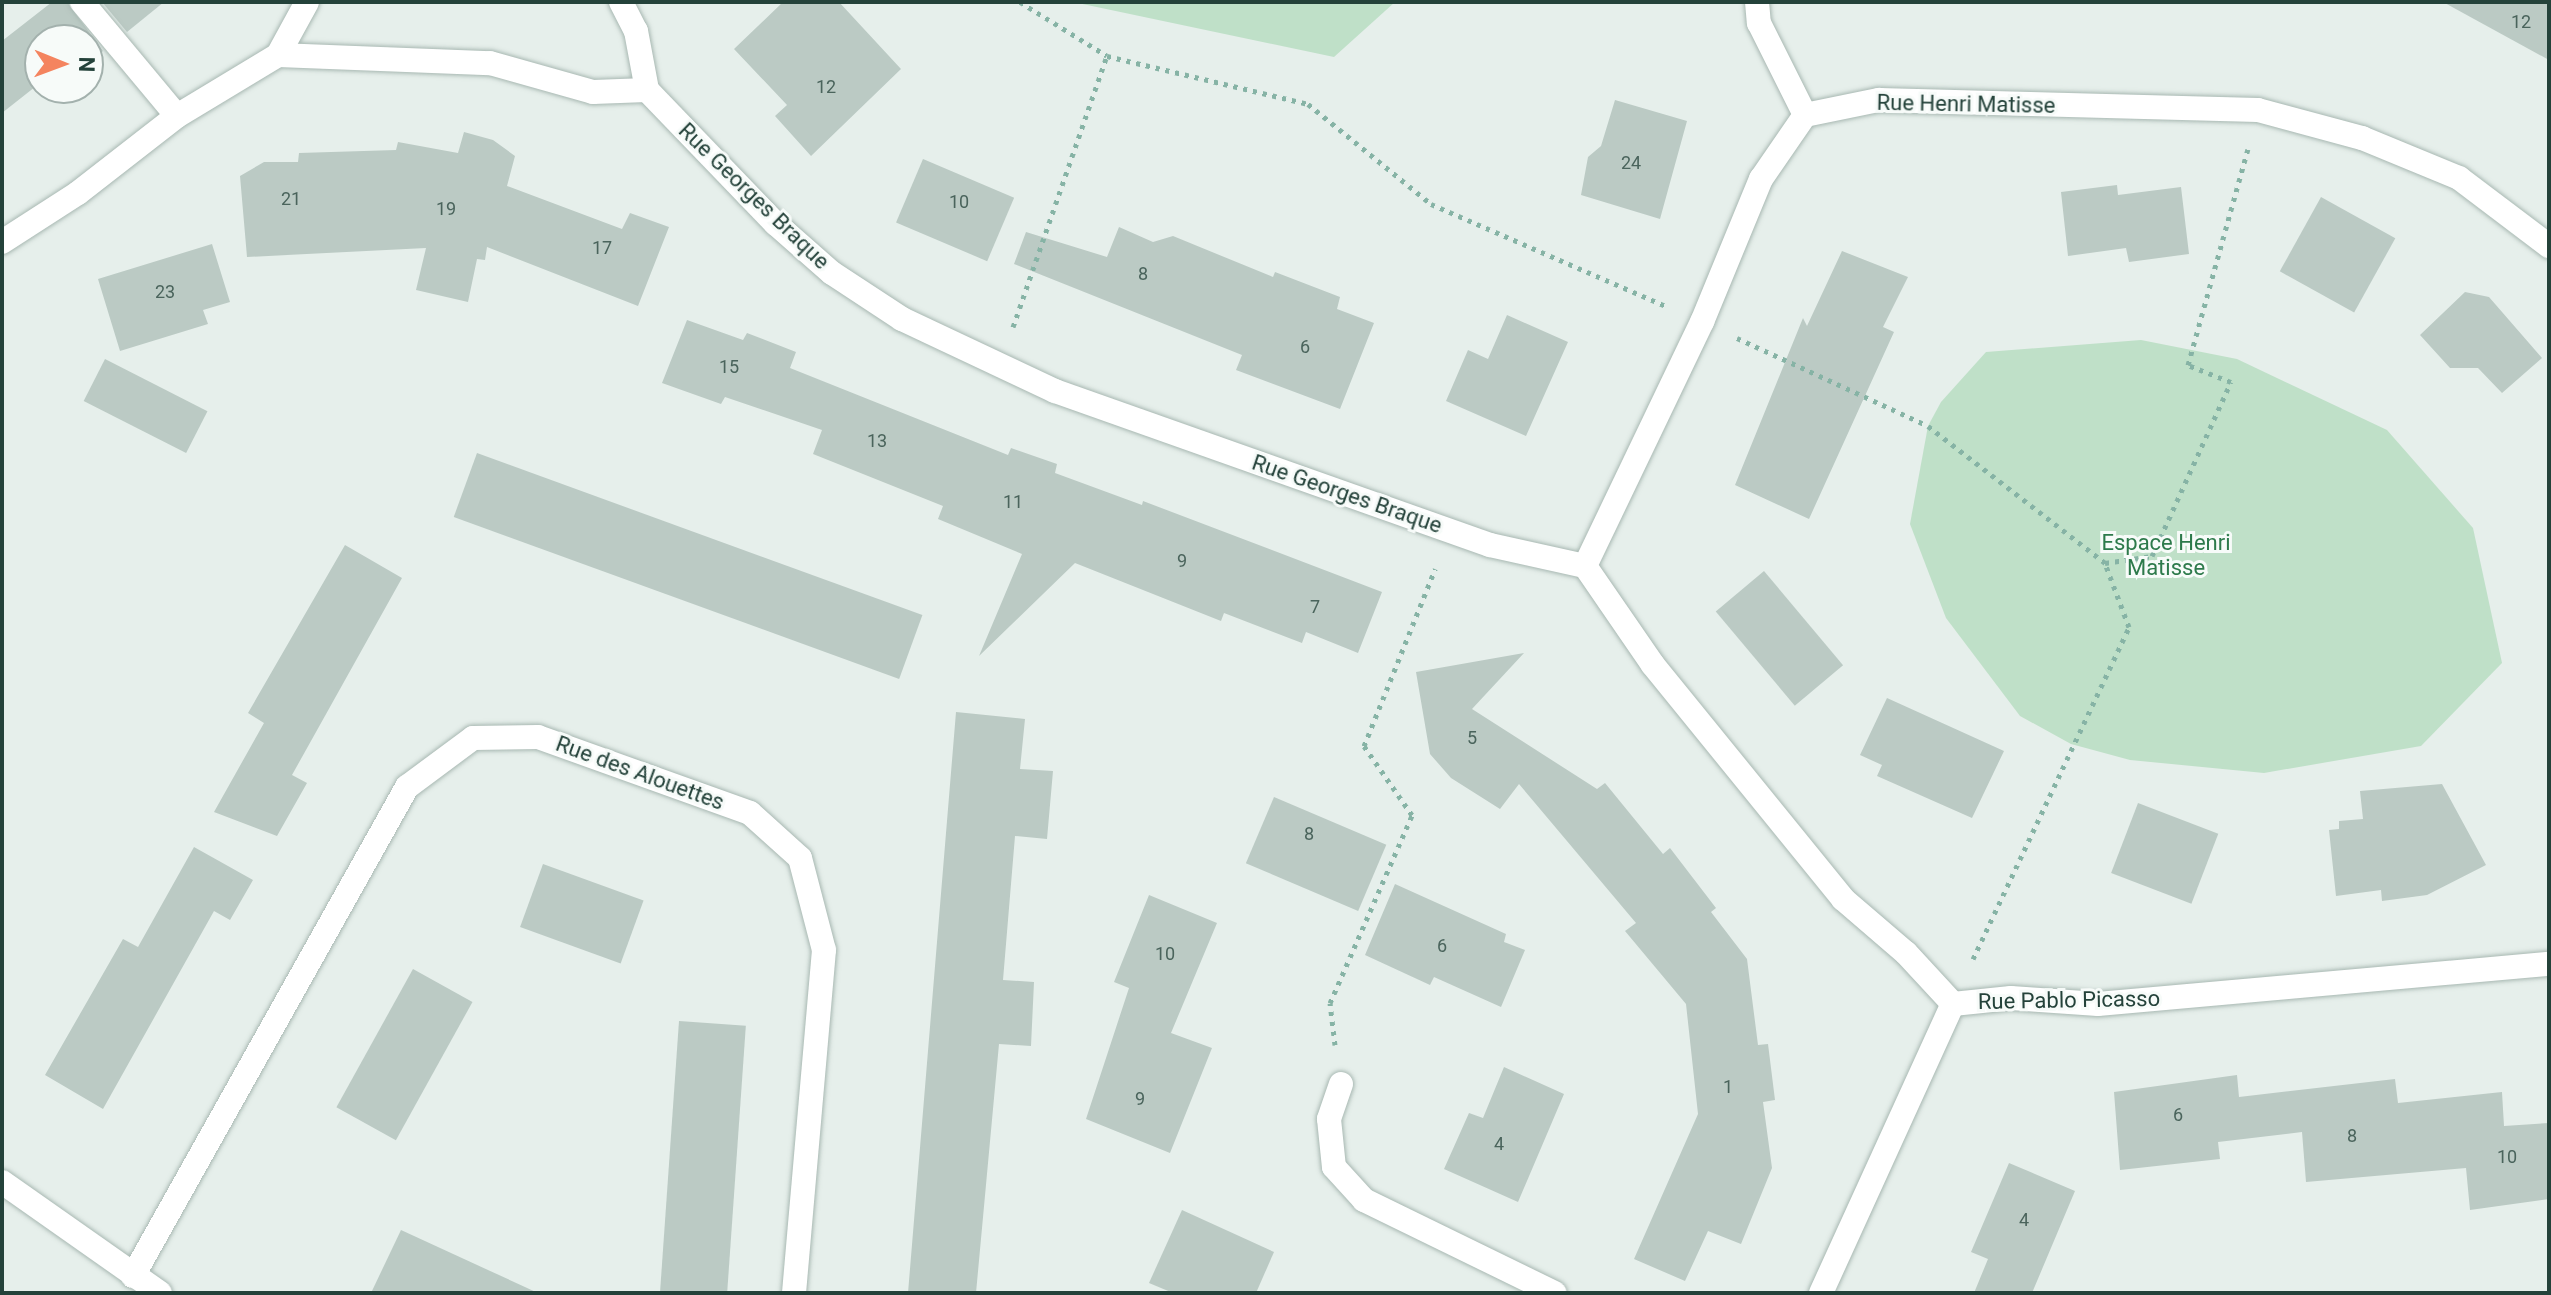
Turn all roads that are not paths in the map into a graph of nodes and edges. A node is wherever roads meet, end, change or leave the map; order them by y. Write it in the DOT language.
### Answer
graph roads {
  1 [pos="82,2"];
  2 [pos="307,2"];
  3 [pos="621,2"];
  4 [pos="1757,2"];
  5 [pos="278,55"];
  6 [pos="647,90"];
  7 [pos="1805,115"];
  8 [pos="177,116"];
  9 [pos="2,242"];
  10 [pos="2549,246"];
  11 [pos="1585,566"];
  12 [pos="2549,964"];
  13 [pos="1953,1004"];
  14 [pos="1341,1084"];
  15 [pos="2,1182"];
  16 [pos="133,1276"];
  17 [pos="160,1293"];
  18 [pos="794,1293"];
  19 [pos="1555,1293"];
  20 [pos="1821,1293"];
  1 -- 8 [label="street"];
  2 -- 5 [label="street"];
  3 -- 6 [label="street"];
  4 -- 7 [label="street"];
  5 -- 6 [label="street"];
  5 -- 8 [label="street"];
  6 -- 11 [label="street, Rue Georges Braque"];
  7 -- 10 [label="street, Rue Henri Matisse"];
  7 -- 11 [label="street"];
  8 -- 9 [label="street"];
  11 -- 13 [label="street"];
  12 -- 13 [label="street, Rue Pablo Picasso"];
  13 -- 20 [label="street, Rue Pablo Picasso"];
  14 -- 19 [label="street"];
  15 -- 16 [label="street"];
  16 -- 17 [label="street"];
  16 -- 18 [label="street, Rue des Alouettes"];
}
